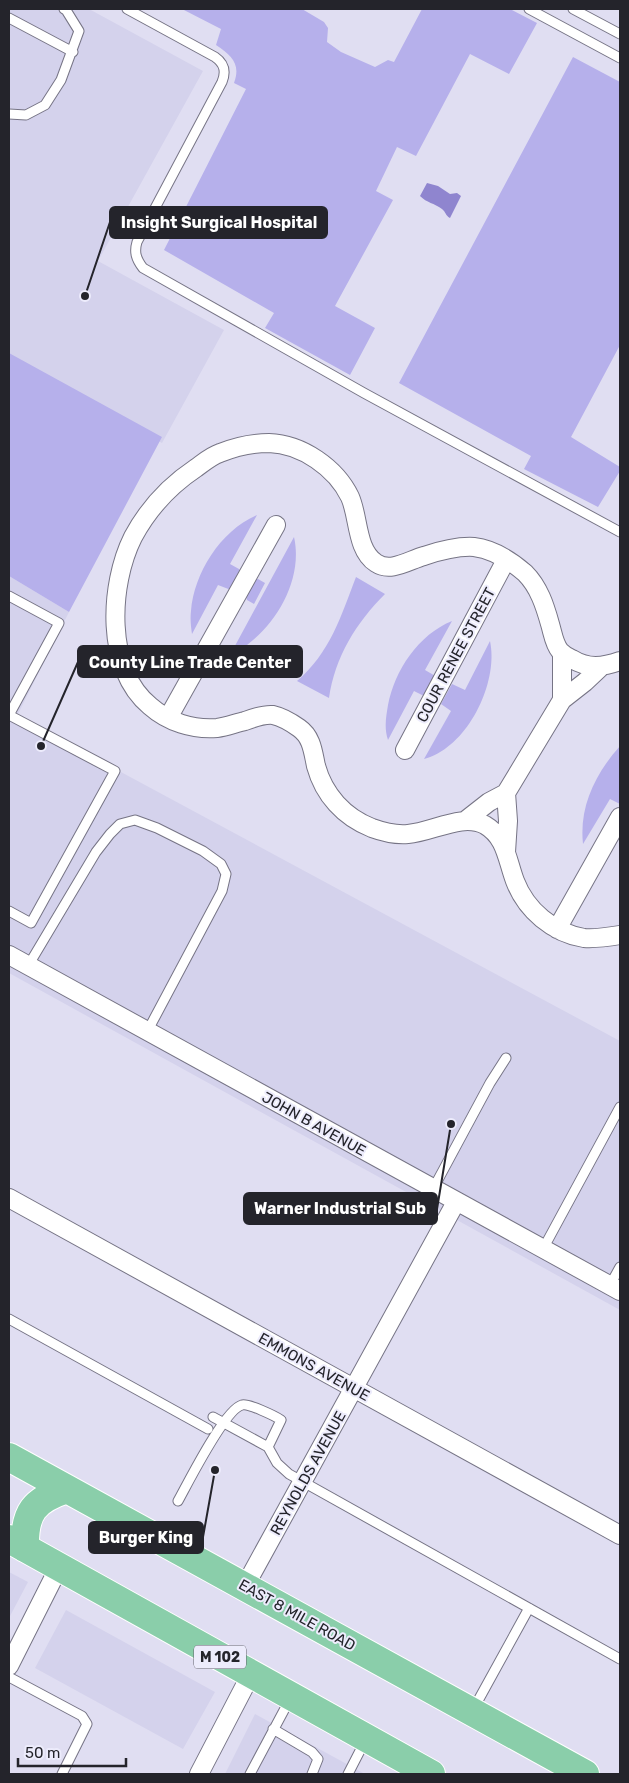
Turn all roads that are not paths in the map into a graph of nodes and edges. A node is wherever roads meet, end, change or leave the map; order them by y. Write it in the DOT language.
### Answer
graph roads {
  1 [pos="64,9"];
  2 [pos="127,9"];
  3 [pos="528,9"];
  4 [pos="573,9"];
  5 [pos="9,18"];
  6 [pos="620,34"];
  7 [pos="72,52"];
  8 [pos="620,58"];
  9 [pos="9,114"];
  10 [pos="276,525"];
  11 [pos="620,532"];
  12 [pos="506,560"];
  13 [pos="9,596"];
  14 [pos="562,654"];
  15 [pos="620,661"];
  16 [pos="602,666"];
  17 [pos="562,700"];
  18 [pos="9,715"];
  19 [pos="168,718"];
  20 [pos="405,750"];
  21 [pos="506,793"];
  22 [pos="620,817"];
  23 [pos="458,822"];
  24 [pos="506,852"];
  25 [pos="9,911"];
  26 [pos="557,929"];
  27 [pos="620,935"];
  28 [pos="9,955"];
  29 [pos="28,966"];
  30 [pos="147,1032"];
  31 [pos="506,1058"];
  32 [pos="620,1107"];
  33 [pos="433,1189"];
  34 [pos="9,1198"];
  35 [pos="456,1202"];
  36 [pos="543,1249"];
  37 [pos="620,1267"];
  38 [pos="615,1288"];
  39 [pos="9,1319"];
  40 [pos="354,1389"];
  41 [pos="214,1417"];
  42 [pos="223,1422"];
  43 [pos="208,1429"];
  44 [pos="268,1447"];
  45 [pos="9,1456"];
  46 [pos="303,1481"];
  47 [pos="67,1489"];
  48 [pos="178,1501"];
  49 [pos="620,1535"];
  50 [pos="17,1543"];
  51 [pos="59,1567"];
  52 [pos="246,1586"];
  53 [pos="529,1608"];
  54 [pos="620,1659"];
  55 [pos="9,1665"];
  56 [pos="251,1674"];
  57 [pos="291,1696"];
  58 [pos="472,1711"];
  59 [pos="273,1729"];
  60 [pos="366,1738"];
  61 [pos="62,1774"];
  62 [pos="198,1774"];
  63 [pos="250,1774"];
  64 [pos="312,1774"];
  65 [pos="348,1774"];
  66 [pos="431,1774"];
  67 [pos="585,1774"];
  1 -- 7 [label="lane"];
  2 -- 11 [label="lane"];
  3 -- 8 [label="lane"];
  4 -- 6 [label="lane"];
  5 -- 7 [label="lane"];
  7 -- 9 [label="lane"];
  10 -- 19 [label="street"];
  12 -- 14 [label="street"];
  12 -- 19 [label="street"];
  12 -- 20 [label="street, COUR RENEE STREET"];
  13 -- 18 [label="lane"];
  14 -- 16 [label="street"];
  14 -- 17 [label="street"];
  15 -- 16 [label="street"];
  16 -- 17 [label="street"];
  17 -- 21 [label="street"];
  18 -- 25 [label="lane"];
  19 -- 23 [label="street"];
  21 -- 23 [label="street"];
  21 -- 24 [label="street"];
  22 -- 26 [label="street"];
  23 -- 24 [label="street"];
  24 -- 26 [label="street"];
  26 -- 27 [label="street"];
  28 -- 29 [label="street, JOHN B AVENUE"];
  29 -- 30 [label="street, JOHN B AVENUE"];
  29 -- 30 [label="lane"];
  30 -- 33 [label="street, JOHN B AVENUE"];
  31 -- 33 [label="lane"];
  32 -- 36 [label="lane"];
  33 -- 35 [label="street, JOHN B AVENUE"];
  34 -- 40 [label="street, EMMONS AVENUE"];
  35 -- 36 [label="street, JOHN B AVENUE"];
  35 -- 40 [label="street, REYNOLDS AVENUE"];
  36 -- 38 [label="street, JOHN B AVENUE"];
  37 -- 38 [label="lane"];
  39 -- 43 [label="lane"];
  40 -- 46 [label="street, REYNOLDS AVENUE"];
  40 -- 49 [label="street, EMMONS AVENUE"];
  41 -- 42 [label="lane"];
  42 -- 44 [label="lane"];
  42 -- 44 [label="lane"];
  42 -- 48 [label="lane"];
  44 -- 46 [label="lane"];
  45 -- 47 [label="highway, EAST 8 MILE ROAD"];
  46 -- 52 [label="street, REYNOLDS AVENUE"];
  46 -- 53 [label="lane"];
  47 -- 50 [label="highway"];
  47 -- 52 [label="highway, EAST 8 MILE ROAD"];
  50 -- 51 [label="highway, M 102"];
  51 -- 55 [label="street"];
  51 -- 56 [label="highway, M 102"];
  52 -- 58 [label="highway, EAST 8 MILE ROAD"];
  53 -- 54 [label="lane"];
  53 -- 58 [label="lane"];
  55 -- 61 [label="lane"];
  56 -- 57 [label="highway, M 102"];
  56 -- 62 [label="street"];
  57 -- 59 [label="lane"];
  57 -- 60 [label="highway, M 102"];
  58 -- 67 [label="highway, EAST 8 MILE ROAD"];
  59 -- 63 [label="lane"];
  59 -- 64 [label="lane"];
  60 -- 65 [label="lane"];
  60 -- 66 [label="highway, M 102"];
}
